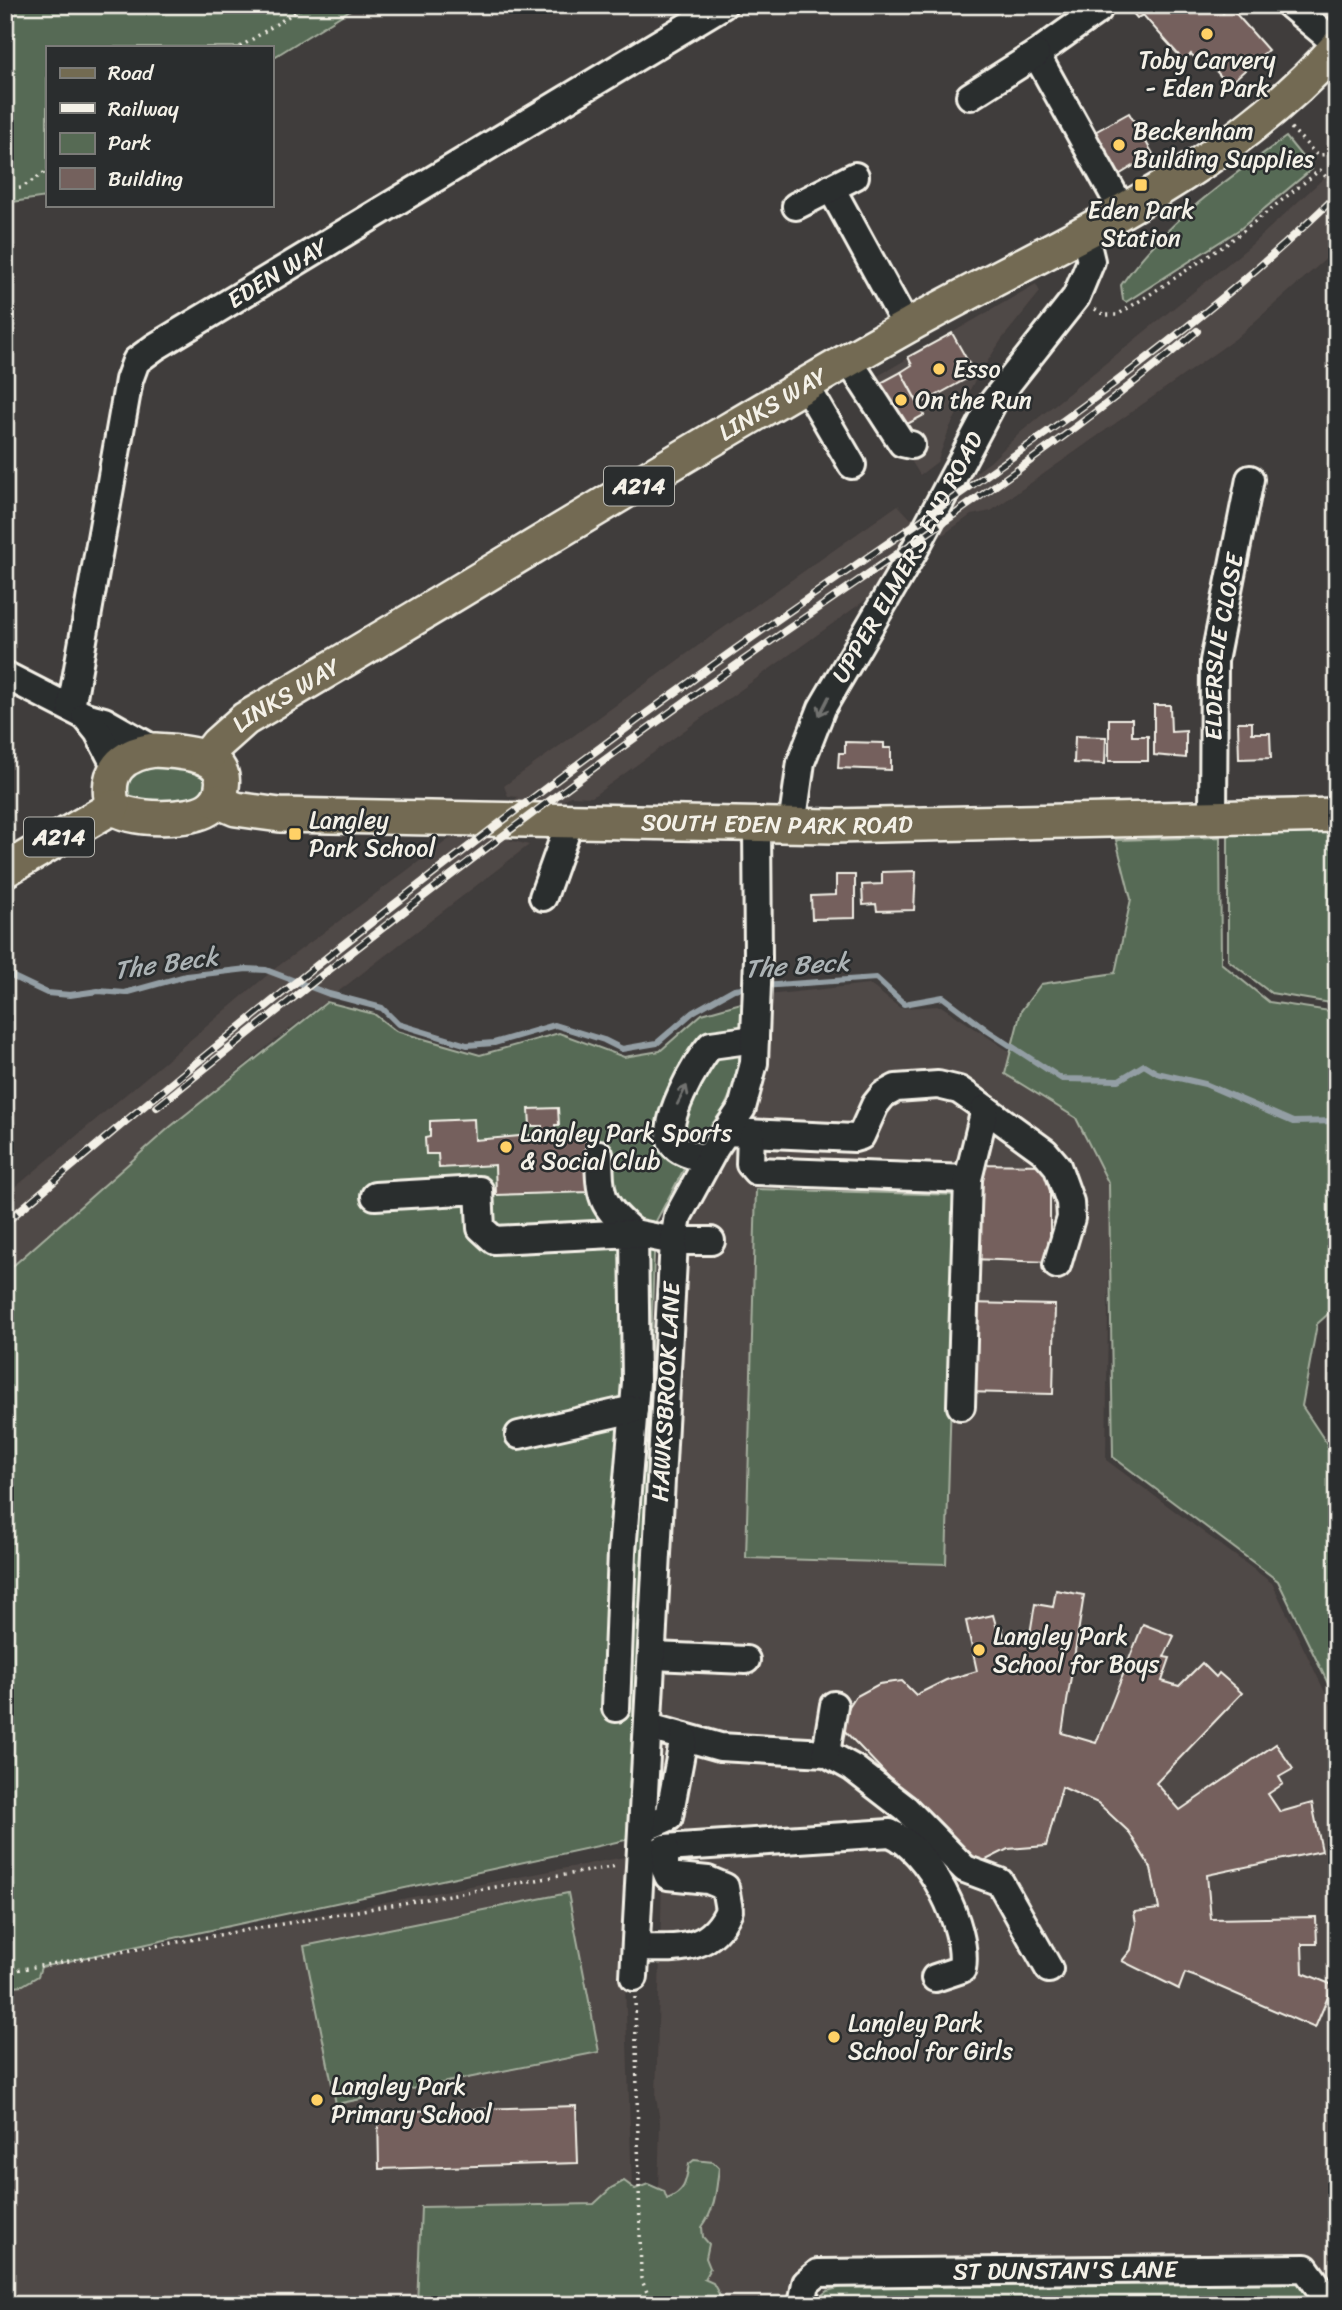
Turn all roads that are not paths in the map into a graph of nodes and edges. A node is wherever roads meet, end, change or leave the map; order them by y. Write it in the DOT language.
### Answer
graph roads {
  1 [pos="723,5"];
  2 [pos="1290,5"];
  3 [pos="1098,10"];
  4 [pos="1337,46"];
  5 [pos="1036,54"];
  6 [pos="970,96"];
  7 [pos="796,206"];
  8 [pos="1124,213"];
  9 [pos="1084,232"];
  10 [pos="906,327"];
  11 [pos="849,361"];
  12 [pos="806,386"];
  13 [pos="911,445"];
  14 [pos="852,465"];
  15 [pos="1250,479"];
  16 [pos="5,675"];
  17 [pos="78,712"];
  18 [pos="155,750"];
  19 [pos="206,758"];
  20 [pos="116,767"];
  21 [pos="217,801"];
  22 [pos="113,807"];
  23 [pos="1337,815"];
  24 [pos="1213,816"];
  25 [pos="570,821"];
  26 [pos="757,825"];
  27 [pos="792,826"];
  28 [pos="5,870"];
  29 [pos="543,897"];
  30 [pos="755,1039"];
  31 [pos="985,1109"];
  32 [pos="738,1132"];
  33 [pos="599,1154"];
  34 [pos="708,1160"];
  35 [pos="968,1179"];
  36 [pos="375,1196"];
  37 [pos="634,1233"];
  38 [pos="674,1241"];
  39 [pos="711,1241"];
  40 [pos="1056,1265"];
  41 [pos="961,1406"];
  42 [pos="634,1409"];
  43 [pos="519,1435"];
  44 [pos="653,1656"];
  45 [pos="746,1660"];
  46 [pos="834,1705"];
  47 [pos="616,1708"];
  48 [pos="649,1727"];
  49 [pos="684,1737"];
  50 [pos="826,1753"];
  51 [pos="644,1828"];
  52 [pos="665,1848"];
  53 [pos="642,1863"];
  54 [pos="636,1948"];
  55 [pos="1049,1969"];
  56 [pos="634,1977"];
  57 [pos="934,1978"];
  58 [pos="798,2289"];
  59 [pos="1332,2305"];
  1 -- 17 [label="street, EDEN WAY"];
  2 -- 4 [label="street"];
  3 -- 5 [label="street"];
  4 -- 8 [label="main road, LINKS WAY / A214"];
  5 -- 6 [label="street"];
  5 -- 8 [label="street"];
  7 -- 10 [label="street"];
  8 -- 9 [label="main road, LINKS WAY / A214"];
  9 -- 10 [label="main road, LINKS WAY / A214"];
  9 -- 27 [label="street, UPPER ELMERS END ROAD, one-way"];
  10 -- 11 [label="main road, LINKS WAY / A214"];
  11 -- 12 [label="main road, LINKS WAY / A214"];
  11 -- 13 [label="street"];
  12 -- 14 [label="street"];
  12 -- 19 [label="main road, LINKS WAY / A214"];
  15 -- 24 [label="street, ELDERSLIE CLOSE"];
  16 -- 17 [label="street"];
  17 -- 18 [label="street"];
  17 -- 20 [label="street"];
  18 -- 19 [label="main road"];
  18 -- 20 [label="main road"];
  19 -- 21 [label="main road"];
  20 -- 22 [label="main road"];
  21 -- 22 [label="main road"];
  21 -- 25 [label="main road, SOUTH EDEN PARK ROAD"];
  22 -- 28 [label="main road, A214"];
  23 -- 24 [label="main road, SOUTH EDEN PARK ROAD"];
  24 -- 27 [label="main road, SOUTH EDEN PARK ROAD"];
  25 -- 26 [label="main road, SOUTH EDEN PARK ROAD"];
  25 -- 29 [label="street"];
  26 -- 27 [label="main road, SOUTH EDEN PARK ROAD"];
  26 -- 30 [label="street, HAWKSBROOK LANE"];
  30 -- 32 [label="street, HAWKSBROOK LANE"];
  34 -- 30 [label="street, one-way"];
  31 -- 32 [label="street"];
  31 -- 35 [label="street"];
  31 -- 40 [label="street"];
  32 -- 34 [label="street, HAWKSBROOK LANE"];
  32 -- 35 [label="street"];
  33 -- 37 [label="street"];
  34 -- 38 [label="street, HAWKSBROOK LANE"];
  35 -- 41 [label="street"];
  36 -- 37 [label="street"];
  37 -- 38 [label="street"];
  37 -- 42 [label="street"];
  38 -- 39 [label="street"];
  38 -- 44 [label="street, HAWKSBROOK LANE"];
  42 -- 43 [label="street"];
  42 -- 47 [label="street"];
  44 -- 45 [label="street"];
  44 -- 48 [label="street, HAWKSBROOK LANE"];
  46 -- 50 [label="street"];
  48 -- 49 [label="street"];
  48 -- 51 [label="street, HAWKSBROOK LANE"];
  49 -- 50 [label="street"];
  49 -- 51 [label="street"];
  50 -- 55 [label="street"];
  51 -- 53 [label="street, HAWKSBROOK LANE"];
  52 -- 53 [label="street"];
  52 -- 54 [label="street"];
  52 -- 57 [label="street"];
  53 -- 54 [label="street, HAWKSBROOK LANE"];
  54 -- 56 [label="street, HAWKSBROOK LANE"];
  58 -- 59 [label="street, ST DUNSTAN'S LANE"];
}
